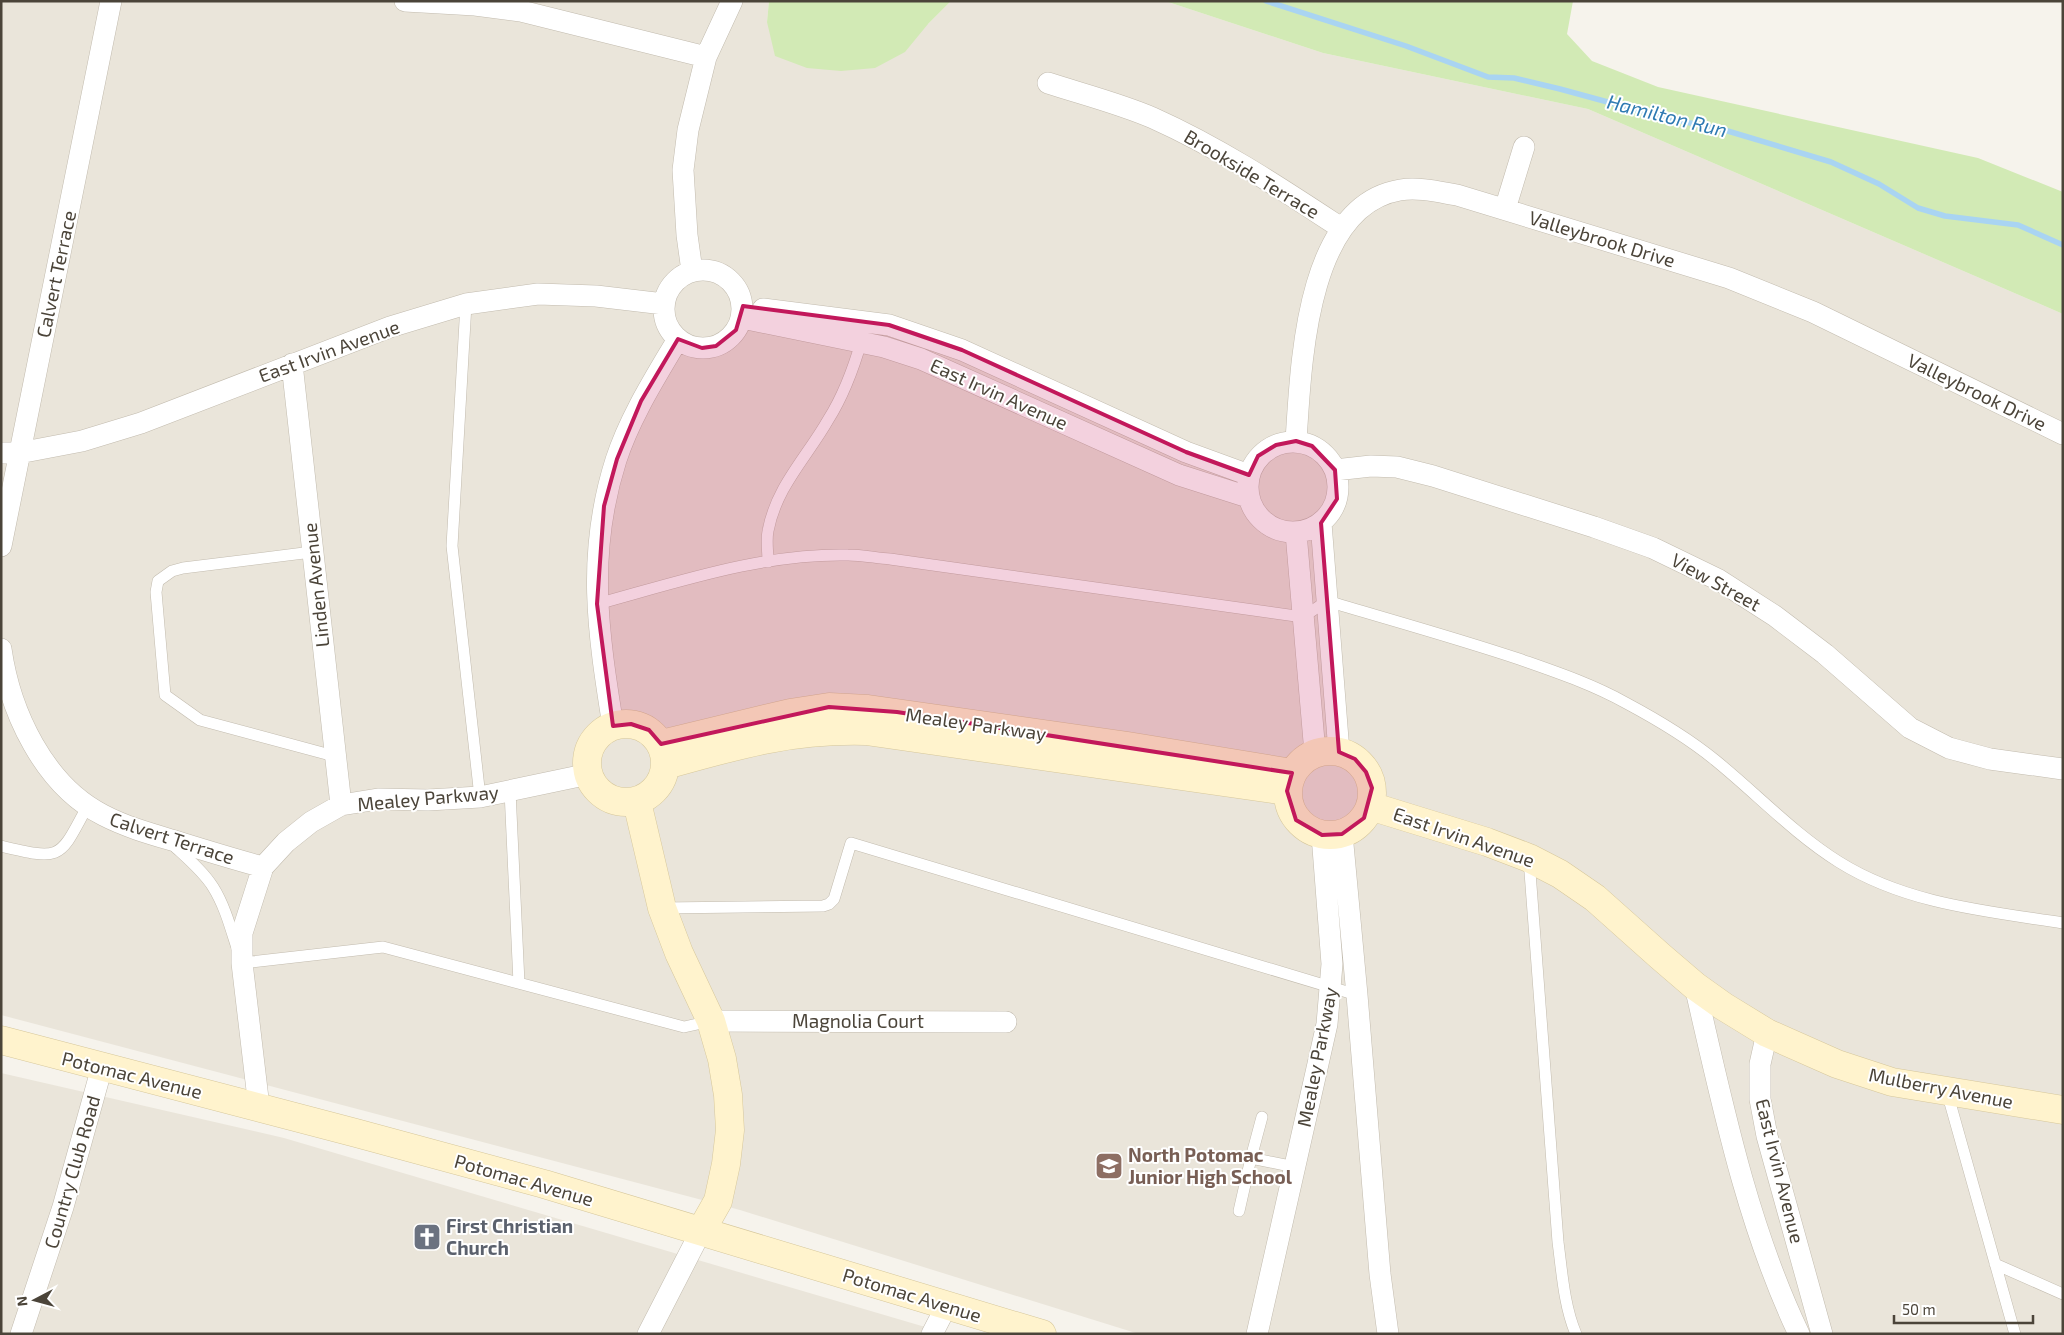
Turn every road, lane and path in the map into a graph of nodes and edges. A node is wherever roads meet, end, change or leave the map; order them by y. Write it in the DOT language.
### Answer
graph roads {
  1 [pos="111,1"];
  2 [pos="405,1"];
  3 [pos="732,1"];
  4 [pos="706,56"];
  5 [pos="1048,83"];
  6 [pos="1524,147"];
  7 [pos="1505,209"];
  8 [pos="1342,228"];
  9 [pos="692,270"];
  10 [pos="466,304"];
  11 [pos="664,304"];
  12 [pos="742,312"];
  13 [pos="864,332"];
  14 [pos="678,339"];
  15 [pos="292,364"];
  16 [pos="2063,434"];
  17 [pos="1296,442"];
  18 [pos="10,453"];
  19 [pos="1335,470"];
  20 [pos="1249,474"];
  21 [pos="1248,497"];
  22 [pos="1321,523"];
  23 [pos="1296,533"];
  24 [pos="1,546"];
  25 [pos="312,552"];
  26 [pos="768,562"];
  27 [pos="1327,601"];
  28 [pos="597,604"];
  29 [pos="1303,617"];
  30 [pos="1,649"];
  31 [pos="613,726"];
  32 [pos="1327,752"];
  33 [pos="663,754"];
  34 [pos="334,756"];
  35 [pos="2063,769"];
  36 [pos="589,774"];
  37 [pos="1290,782"];
  38 [pos="510,791"];
  39 [pos="480,797"];
  40 [pos="637,802"];
  41 [pos="88,805"];
  42 [pos="341,805"];
  43 [pos="1370,806"];
  44 [pos="1332,835"];
  45 [pos="166,838"];
  46 [pos="1,846"];
  47 [pos="1529,858"];
  48 [pos="262,867"];
  49 [pos="662,908"];
  50 [pos="2063,923"];
  51 [pos="242,963"];
  52 [pos="519,983"];
  53 [pos="1695,986"];
  54 [pos="1331,987"];
  55 [pos="1357,995"];
  56 [pos="711,1021"];
  57 [pos="1006,1022"];
  58 [pos="1767,1032"];
  59 [pos="1,1040"];
  60 [pos="102,1067"];
  61 [pos="1947,1092"];
  62 [pos="259,1107"];
  63 [pos="2063,1110"];
  64 [pos="1262,1117"];
  65 [pos="1251,1158"];
  66 [pos="1295,1167"];
  67 [pos="1238,1211"];
  68 [pos="701,1231"];
  69 [pos="1996,1264"];
  70 [pos="2063,1294"];
  71 [pos="947,1305"];
  72 [pos="21,1334"];
  73 [pos="648,1334"];
  74 [pos="932,1334"];
  75 [pos="1042,1334"];
  76 [pos="1257,1334"];
  77 [pos="1388,1334"];
  78 [pos="1576,1334"];
  79 [pos="1799,1334"];
  80 [pos="1822,1334"];
  81 [pos="2015,1334"];
  1 -- 18 [label="street, Calvert Terrace"];
  2 -- 4 [label="street"];
  3 -- 4 [label="street"];
  4 -- 9 [label="street"];
  5 -- 8 [label="street, Brookside Terrace"];
  6 -- 7 [label="street"];
  7 -- 8 [label="street, Valleybrook Drive"];
  7 -- 16 [label="street, Valleybrook Drive"];
  8 -- 17 [label="street, Valleybrook Drive"];
  9 -- 11 [label="street"];
  9 -- 12 [label="street"];
  10 -- 11 [label="street, East Irvin Avenue"];
  10 -- 15 [label="street, East Irvin Avenue"];
  10 -- 39 [label="lane"];
  11 -- 14 [label="street"];
  12 -- 13 [label="street, East Irvin Avenue"];
  12 -- 14 [label="street"];
  13 -- 20 [label="street, East Irvin Avenue"];
  13 -- 21 [label="street, East Irvin Avenue"];
  13 -- 26 [label="lane"];
  14 -- 28 [label="street"];
  15 -- 18 [label="street, East Irvin Avenue"];
  15 -- 25 [label="street, Linden Avenue"];
  17 -- 19 [label="street"];
  17 -- 20 [label="street"];
  18 -- 24 [label="street, Calvert Terrace"];
  19 -- 22 [label="street"];
  19 -- 35 [label="street, View Street"];
  20 -- 21 [label="street"];
  21 -- 23 [label="street"];
  22 -- 23 [label="street"];
  22 -- 27 [label="street"];
  23 -- 29 [label="street"];
  25 -- 34 [label="street, Linden Avenue"];
  25 -- 34 [label="lane"];
  26 -- 28 [label="lane"];
  26 -- 29 [label="lane"];
  27 -- 29 [label="lane"];
  27 -- 32 [label="street"];
  27 -- 50 [label="lane"];
  28 -- 31 [label="street"];
  29 -- 32 [label="street"];
  30 -- 41 [label="street, Calvert Terrace"];
  31 -- 33 [label="street"];
  31 -- 36 [label="street"];
  32 -- 37 [label="street"];
  32 -- 43 [label="street"];
  33 -- 37 [label="street, Mealey Parkway"];
  33 -- 40 [label="street"];
  34 -- 42 [label="street, Linden Avenue"];
  36 -- 38 [label="street, Mealey Parkway"];
  36 -- 40 [label="street"];
  37 -- 44 [label="street"];
  38 -- 39 [label="street, Mealey Parkway"];
  38 -- 52 [label="lane"];
  39 -- 42 [label="street, Mealey Parkway"];
  40 -- 49 [label="street"];
  41 -- 45 [label="street, Calvert Terrace"];
  41 -- 46 [label="lane"];
  42 -- 48 [label="street, Mealey Parkway"];
  43 -- 44 [label="street"];
  43 -- 47 [label="street, East Irvin Avenue"];
  44 -- 54 [label="street, Mealey Parkway"];
  44 -- 55 [label="street, Mealey Parkway"];
  45 -- 48 [label="street, Calvert Terrace"];
  45 -- 51 [label="lane"];
  47 -- 53 [label="street, East Irvin Avenue"];
  47 -- 78 [label="lane"];
  48 -- 51 [label="street, Mealey Parkway"];
  49 -- 54 [label="lane"];
  49 -- 56 [label="street"];
  51 -- 52 [label="lane"];
  51 -- 62 [label="street, Mealey Parkway"];
  52 -- 56 [label="lane"];
  53 -- 58 [label="street, East Irvin Avenue"];
  53 -- 79 [label="street, East Irvin Avenue"];
  54 -- 55 [label="lane"];
  54 -- 66 [label="street, Mealey Parkway"];
  55 -- 77 [label="street, Mealey Parkway"];
  56 -- 57 [label="street, Magnolia Court"];
  56 -- 68 [label="street"];
  58 -- 61 [label="street, Mulberry Avenue"];
  58 -- 80 [label="street, East Irvin Avenue"];
  59 -- 60 [label="street, Potomac Avenue"];
  60 -- 62 [label="street, Potomac Avenue"];
  60 -- 72 [label="street, Country Club Road"];
  61 -- 63 [label="street, Mulberry Avenue"];
  61 -- 69 [label="lane"];
  62 -- 68 [label="street, Potomac Avenue"];
  64 -- 65 [label="lane"];
  65 -- 66 [label="lane"];
  65 -- 67 [label="lane"];
  66 -- 76 [label="street, Mealey Parkway"];
  68 -- 71 [label="street, Potomac Avenue"];
  68 -- 73 [label="street"];
  69 -- 70 [label="lane"];
  69 -- 81 [label="lane"];
  71 -- 74 [label="street"];
  71 -- 75 [label="street, Potomac Avenue"];
}
